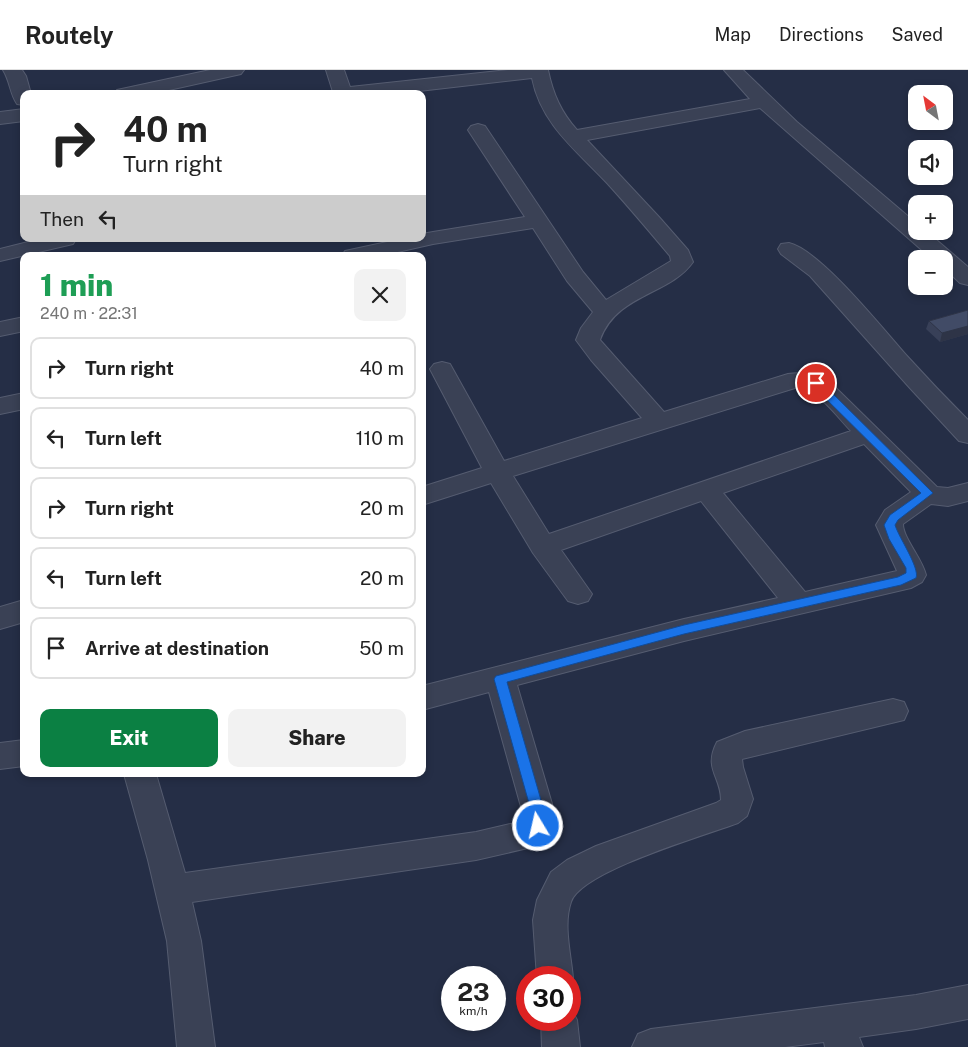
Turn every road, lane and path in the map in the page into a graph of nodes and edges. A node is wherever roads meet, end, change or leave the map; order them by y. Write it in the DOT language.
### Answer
graph roads {
  1 [pos="12,70"];
  2 [pos="235,70"];
  3 [pos="335,70"];
  4 [pos="733,70"];
  5 [pos="539,71"];
  6 [pos="188,75"];
  7 [pos="21,90"];
  8 [pos="137,90"];
  9 [pos="341,90"];
  10 [pos="376,90"];
  11 [pos="764,102"];
  12 [pos="20,116"];
  13 [pos="0,118"];
  14 [pos="478,130"];
  15 [pos="571,137"];
  16 [pos="538,221"];
  17 [pos="426,240"];
  18 [pos="52,242"];
  19 [pos="415,242"];
  20 [pos="789,249"];
  21 [pos="371,252"];
  22 [pos="0,254"];
  23 [pos="968,278"];
  24 [pos="604,312"];
  25 [pos="20,325"];
  26 [pos="0,330"];
  27 [pos="442,369"];
  28 [pos="20,402"];
  29 [pos="0,406"];
  30 [pos="660,422"];
  31 [pos="868,434"];
  32 [pos="968,434"];
  33 [pos="497,472"];
  34 [pos="426,488"];
  35 [pos="706,490"];
  36 [pos="928,493"];
  37 [pos="967,494"];
  38 [pos="543,546"];
  39 [pos="578,594"];
  40 [pos="798,604"];
  41 [pos="20,612"];
  42 [pos="0,618"];
  43 [pos="500,679"];
  44 [pos="426,697"];
  45 [pos="893,711"];
  46 [pos="20,753"];
  47 [pos="0,756"];
  48 [pos="141,777"];
  49 [pos="172,890"];
  50 [pos="554,966"];
  51 [pos="968,1002"];
  52 [pos="560,1031"];
  53 [pos="840,1035"];
  54 [pos="196,1047"];
  55 [pos="561,1047"];
  56 [pos="651,1047"];
  1 -- 7 [label="street"];
  2 -- 6 [label="street"];
  3 -- 9 [label="street"];
  4 -- 11 [label="street"];
  5 -- 10 [label="street"];
  5 -- 15 [label="street"];
  6 -- 8 [label="street"];
  11 -- 15 [label="street"];
  11 -- 23 [label="street"];
  12 -- 13 [label="street"];
  14 -- 16 [label="street"];
  15 -- 24 [label="street"];
  16 -- 17 [label="street"];
  16 -- 24 [label="street"];
  18 -- 22 [label="street"];
  19 -- 21 [label="street"];
  20 -- 32 [label="street"];
  24 -- 30 [label="street"];
  25 -- 26 [label="street"];
  27 -- 33 [label="street"];
  28 -- 29 [label="street"];
  30 -- 31 [label="street"];
  30 -- 33 [label="street"];
  31 -- 35 [label="street"];
  31 -- 36 [label="street"];
  33 -- 34 [label="street"];
  33 -- 38 [label="street"];
  35 -- 38 [label="street"];
  35 -- 40 [label="street"];
  36 -- 37 [label="street"];
  36 -- 40 [label="street"];
  38 -- 39 [label="street"];
  40 -- 43 [label="street"];
  41 -- 42 [label="street"];
  43 -- 44 [label="street"];
  43 -- 49 [label="street"];
  45 -- 50 [label="street"];
  46 -- 47 [label="street"];
  48 -- 49 [label="street"];
  49 -- 54 [label="street"];
  51 -- 53 [label="street"];
  52 -- 55 [label="street"];
  53 -- 56 [label="street"];
}
